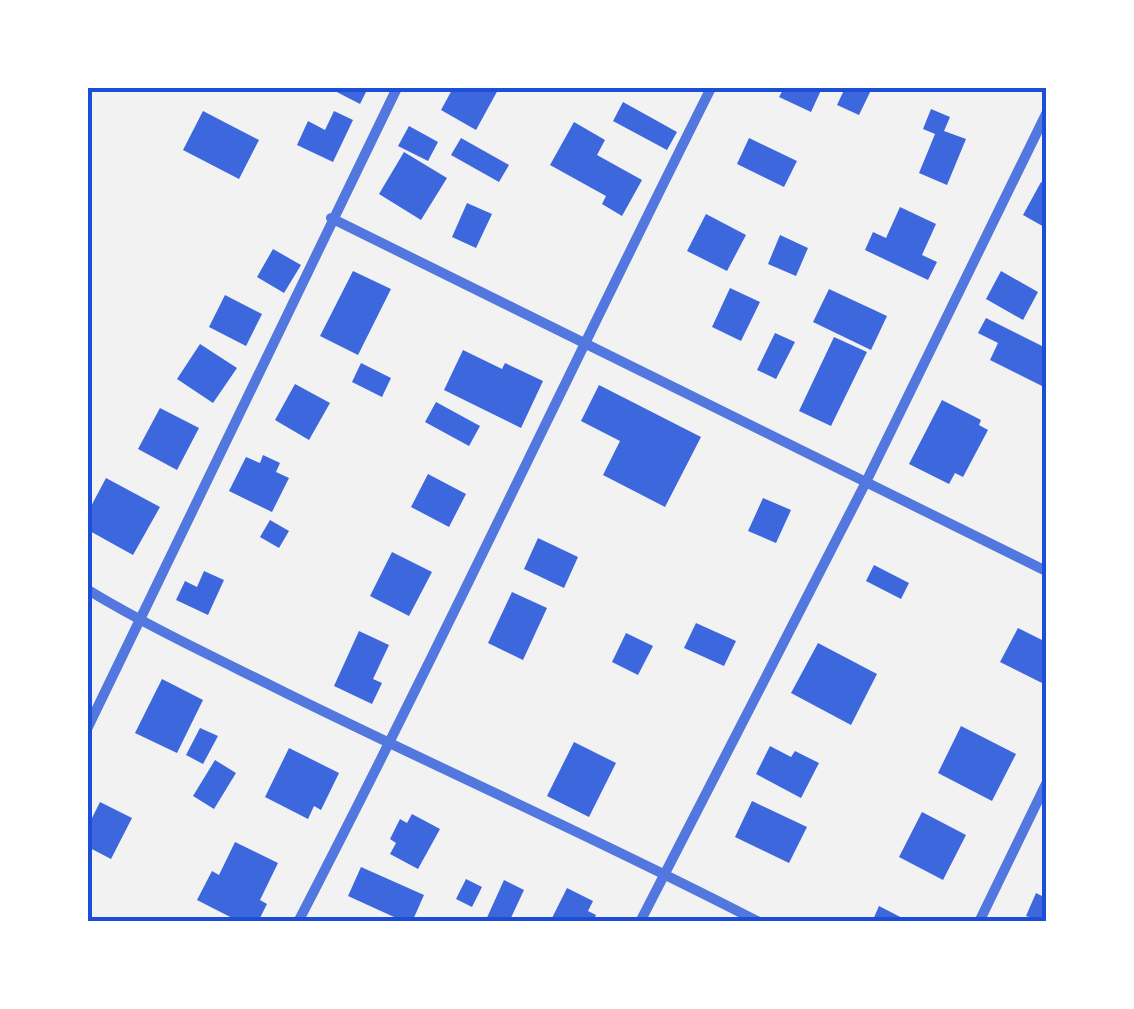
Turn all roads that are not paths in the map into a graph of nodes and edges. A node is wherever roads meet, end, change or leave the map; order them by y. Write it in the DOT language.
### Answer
graph roads {
  1 [pos="396,88"];
  2 [pos="711,88"];
  3 [pos="1046,114"];
  4 [pos="330,218"];
  5 [pos="583,343"];
  6 [pos="866,482"];
  7 [pos="1046,572"];
  8 [pos="88,590"];
  9 [pos="140,620"];
  10 [pos="88,727"];
  11 [pos="390,744"];
  12 [pos="1046,784"];
  13 [pos="664,873"];
  14 [pos="298,922"];
  15 [pos="640,922"];
  16 [pos="759,922"];
  17 [pos="979,922"];
  1 -- 4 [label="street"];
  2 -- 5 [label="street"];
  3 -- 6 [label="street"];
  4 -- 5 [label="street"];
  4 -- 9 [label="street"];
  5 -- 6 [label="street"];
  5 -- 11 [label="street"];
  6 -- 7 [label="street"];
  6 -- 13 [label="street"];
  8 -- 9 [label="street"];
  9 -- 10 [label="street"];
  9 -- 11 [label="street"];
  11 -- 13 [label="street"];
  11 -- 14 [label="street"];
  12 -- 17 [label="street"];
  13 -- 15 [label="street"];
  13 -- 16 [label="street"];
}
